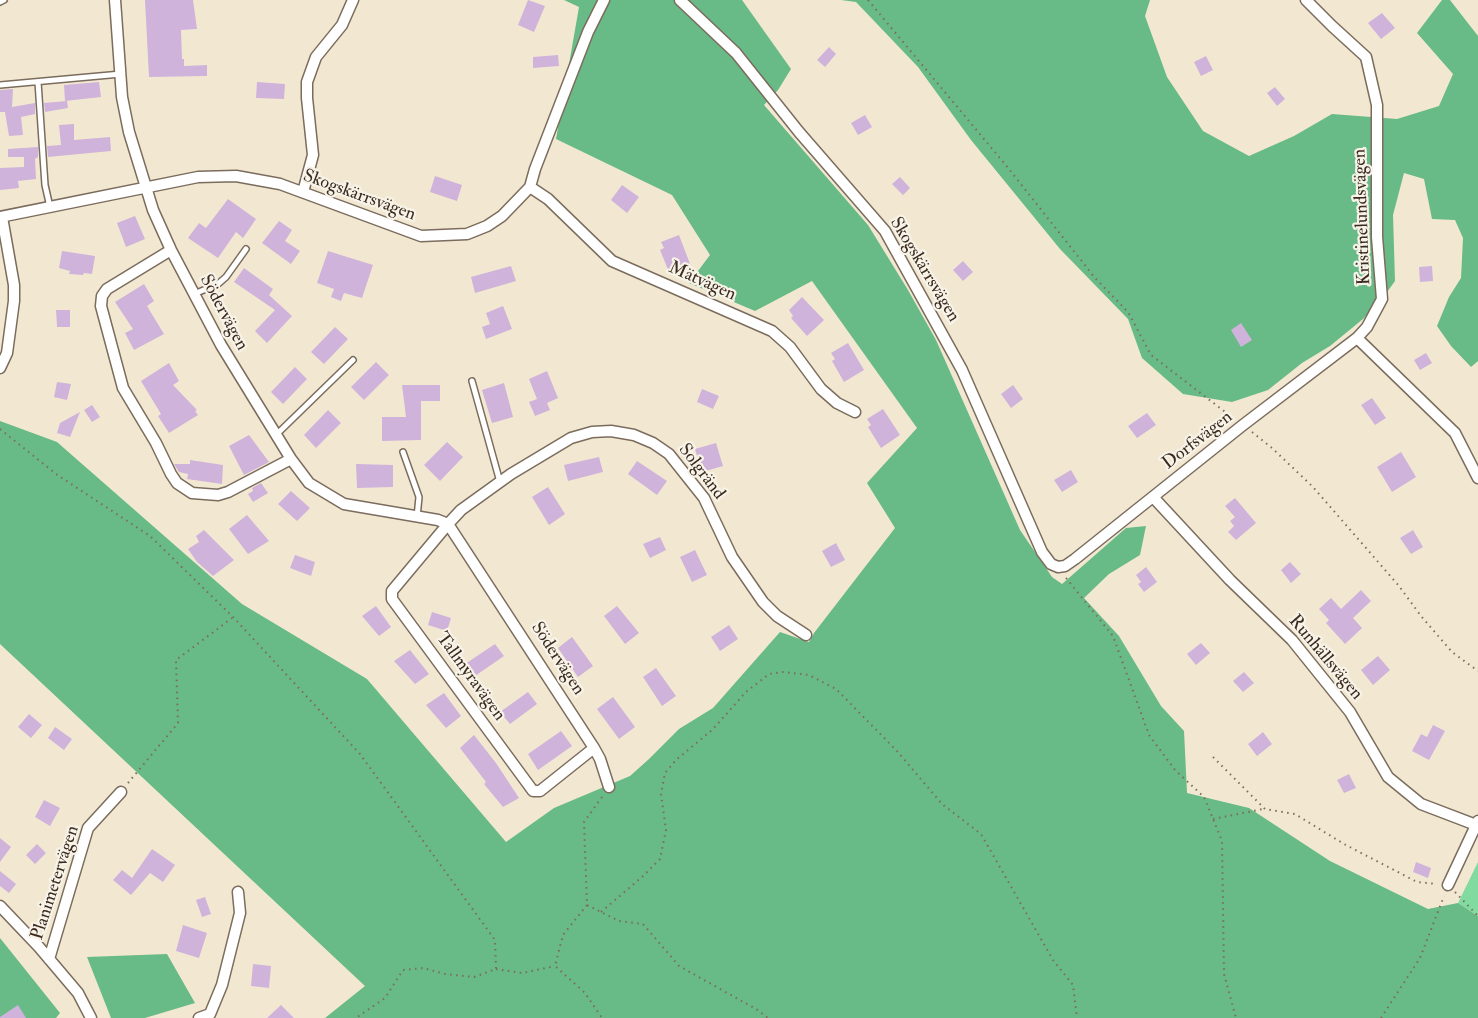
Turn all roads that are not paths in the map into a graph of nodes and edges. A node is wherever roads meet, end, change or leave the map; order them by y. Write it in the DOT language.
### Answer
graph roads {
  1 [pos="4,0"];
  2 [pos="115,0"];
  3 [pos="353,0"];
  4 [pos="604,0"];
  5 [pos="680,0"];
  6 [pos="1306,0"];
  7 [pos="0,2"];
  8 [pos="120,74"];
  9 [pos="38,82"];
  10 [pos="0,85"];
  11 [pos="146,186"];
  12 [pos="530,187"];
  13 [pos="303,192"];
  14 [pos="50,207"];
  15 [pos="1,217"];
  16 [pos="246,249"];
  17 [pos="171,250"];
  18 [pos="194,294"];
  19 [pos="1357,338"];
  20 [pos="353,360"];
  21 [pos="0,368"];
  22 [pos="472,381"];
  23 [pos="855,412"];
  24 [pos="276,435"];
  25 [pos="403,452"];
  26 [pos="291,459"];
  27 [pos="1478,478"];
  28 [pos="500,482"];
  29 [pos="1153,497"];
  30 [pos="417,517"];
  31 [pos="448,524"];
  32 [pos="1058,567"];
  33 [pos="806,635"];
  34 [pos="594,748"];
  35 [pos="609,787"];
  36 [pos="121,792"];
  37 [pos="1477,823"];
  38 [pos="1448,885"];
  39 [pos="238,892"];
  40 [pos="0,906"];
  41 [pos="49,959"];
  42 [pos="91,1018"];
  43 [pos="199,1018"];
  1 -- 7 [label="lane"];
  2 -- 8 [label="street, Södervägen"];
  3 -- 13 [label="street"];
  4 -- 12 [label="street, Skogskärrsvägen"];
  5 -- 32 [label="street, Skogskärrsvägen"];
  6 -- 19 [label="street, Kristinelundsvägen"];
  8 -- 9 [label="lane"];
  8 -- 11 [label="street, Södervägen"];
  9 -- 10 [label="lane"];
  9 -- 14 [label="lane"];
  11 -- 13 [label="street, Skogskärrsvägen"];
  11 -- 14 [label="street, Skogskärrsvägen"];
  11 -- 17 [label="street, Södervägen"];
  12 -- 13 [label="street, Skogskärrsvägen"];
  12 -- 23 [label="street, Mätvägen"];
  14 -- 15 [label="street, Skogskärrsvägen"];
  15 -- 21 [label="street"];
  16 -- 18 [label="lane"];
  17 -- 18 [label="street, Södervägen"];
  17 -- 26 [label="street"];
  18 -- 24 [label="street, Södervägen"];
  19 -- 27 [label="street"];
  19 -- 29 [label="street, Dorfsvägen"];
  20 -- 24 [label="lane"];
  22 -- 28 [label="lane"];
  24 -- 26 [label="street, Södervägen"];
  25 -- 30 [label="lane"];
  26 -- 30 [label="street, Södervägen"];
  28 -- 31 [label="street, Solgränd"];
  28 -- 33 [label="street, Solgränd"];
  29 -- 32 [label="street, Dorfsvägen"];
  29 -- 37 [label="street, Runhällsvägen"];
  30 -- 31 [label="street, Södervägen"];
  31 -- 34 [label="street, Södervägen"];
  31 -- 34 [label="street, Tallmyravägen"];
  34 -- 35 [label="street, Södervägen"];
  36 -- 41 [label="street, Planimetervägen"];
  37 -- 38 [label="street"];
  39 -- 43 [label="street"];
  40 -- 41 [label="street"];
  41 -- 42 [label="street"];
}
